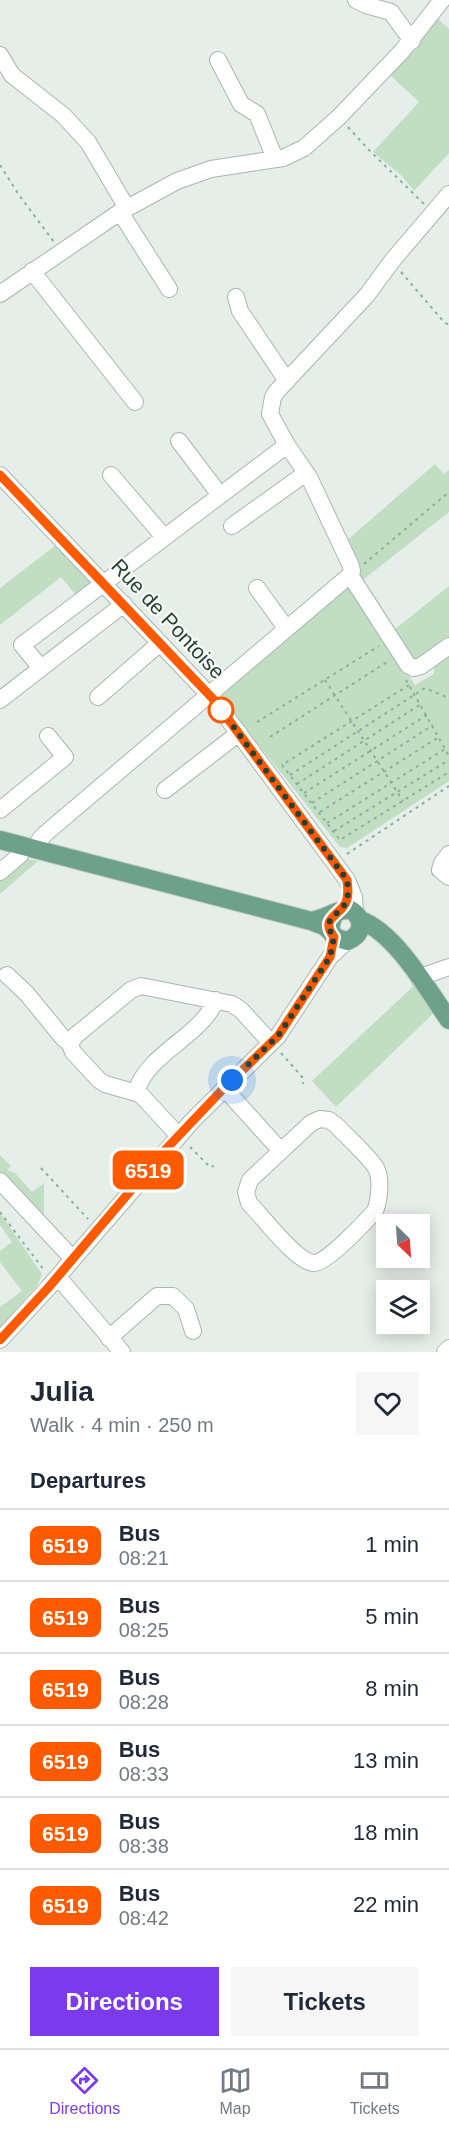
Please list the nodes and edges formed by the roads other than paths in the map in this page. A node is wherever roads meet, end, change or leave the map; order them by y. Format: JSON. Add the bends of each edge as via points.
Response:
{"nodes":[{"id":1,"x":356,"y":0,"type":"edge"},
{"id":2,"x":442,"y":0,"type":"edge"},
{"id":3,"x":412,"y":40,"type":"junction"},
{"id":4,"x":0,"y":55,"type":"edge"},
{"id":5,"x":218,"y":60,"type":"dead end"},
{"id":6,"x":275,"y":159,"type":"junction"},
{"id":7,"x":449,"y":194,"type":"edge"},
{"id":8,"x":124,"y":210,"type":"junction"},
{"id":9,"x":32,"y":271,"type":"junction"},
{"id":10,"x":169,"y":289,"type":"dead end"},
{"id":11,"x":0,"y":294,"type":"edge"},
{"id":12,"x":236,"y":297,"type":"dead end"},
{"id":13,"x":287,"y":381,"type":"junction"},
{"id":14,"x":135,"y":402,"type":"dead end"},
{"id":15,"x":179,"y":441,"type":"dead end"},
{"id":16,"x":287,"y":445,"type":"junction"},
{"id":17,"x":306,"y":473,"type":"junction"},
{"id":18,"x":0,"y":475,"type":"edge"},
{"id":19,"x":111,"y":475,"type":"dead end"},
{"id":20,"x":220,"y":495,"type":"junction"},
{"id":21,"x":232,"y":526,"type":"dead end"},
{"id":22,"x":164,"y":537,"type":"junction"},
{"id":23,"x":350,"y":575,"type":"junction"},
{"id":24,"x":104,"y":583,"type":"junction"},
{"id":25,"x":257,"y":588,"type":"dead end"},
{"id":26,"x":124,"y":604,"type":"junction"},
{"id":27,"x":286,"y":628,"type":"junction"},
{"id":28,"x":160,"y":643,"type":"junction"},
{"id":29,"x":449,"y":646,"type":"edge"},
{"id":30,"x":41,"y":668,"type":"junction"},
{"id":31,"x":209,"y":695,"type":"junction"},
{"id":32,"x":98,"y":697,"type":"dead end"},
{"id":33,"x":0,"y":700,"type":"edge"},
{"id":34,"x":239,"y":733,"type":"junction"},
{"id":35,"x":48,"y":735,"type":"dead end"},
{"id":36,"x":165,"y":790,"type":"dead end"},
{"id":37,"x":0,"y":810,"type":"edge"},
{"id":38,"x":0,"y":840,"type":"edge"},
{"id":39,"x":33,"y":845,"type":"junction"},
{"id":40,"x":449,"y":854,"type":"edge"},
{"id":41,"x":0,"y":872,"type":"edge"},
{"id":42,"x":449,"y":877,"type":"edge"},
{"id":43,"x":345,"y":925,"type":"junction"},
{"id":44,"x":449,"y":967,"type":"edge"},
{"id":45,"x":7,"y":975,"type":"dead end"},
{"id":46,"x":420,"y":980,"type":"junction"},
{"id":47,"x":216,"y":1000,"type":"junction"},
{"id":48,"x":449,"y":1020,"type":"edge"},
{"id":49,"x":271,"y":1043,"type":"junction"},
{"id":50,"x":70,"y":1044,"type":"junction"},
{"id":51,"x":224,"y":1088,"type":"junction"},
{"id":52,"x":136,"y":1092,"type":"junction"},
{"id":53,"x":178,"y":1136,"type":"junction"},
{"id":54,"x":281,"y":1151,"type":"junction"},
{"id":55,"x":0,"y":1181,"type":"edge"},
{"id":56,"x":73,"y":1259,"type":"junction"},
{"id":57,"x":58,"y":1277,"type":"junction"},
{"id":58,"x":193,"y":1331,"type":"dead end"},
{"id":59,"x":109,"y":1338,"type":"junction"},
{"id":60,"x":0,"y":1340,"type":"edge"},
{"id":61,"x":449,"y":1348,"type":"edge"},
{"id":62,"x":122,"y":1352,"type":"edge"},
{"id":63,"x":445,"y":1352,"type":"edge"}],
"edges":[{"from":1,"to":3,"type":"street","via":[[391,12]]},
{"from":2,"to":3,"type":"street"},
{"from":3,"to":6,"type":"street","via":[[304,148]]},
{"from":4,"to":8,"type":"street","via":[[12,75],[63,115],[88,142]]},
{"from":5,"to":6,"type":"street","via":[[241,104],[257,114]]},
{"from":6,"to":8,"type":"street","via":[[203,171]]},
{"from":7,"to":13,"type":"street","via":[[367,295]]},
{"from":8,"to":9,"type":"street"},
{"from":8,"to":10,"type":"street"},
{"from":9,"to":11,"type":"street"},
{"from":9,"to":14,"type":"street"},
{"from":12,"to":13,"type":"street","via":[[240,312]]},
{"from":13,"to":16,"type":"street","via":[[273,397],[270,414]]},
{"from":15,"to":20,"type":"street"},
{"from":16,"to":17,"type":"street"},
{"from":16,"to":20,"type":"street"},
{"from":17,"to":21,"type":"street"},
{"from":17,"to":23,"type":"street","via":[[351,566]]},
{"from":18,"to":24,"type":"street","name":"Rue de Pontoise"},
{"from":19,"to":22,"type":"street"},
{"from":20,"to":22,"type":"street"},
{"from":22,"to":24,"type":"street"},
{"from":23,"to":27,"type":"street"},
{"from":23,"to":29,"type":"street","via":[[408,665],[421,666]]},
{"from":24,"to":26,"type":"street","name":"Rue de Pontoise"},
{"from":24,"to":30,"type":"street","via":[[22,645]]},
{"from":25,"to":27,"type":"street"},
{"from":26,"to":28,"type":"street","name":"Rue de Pontoise"},
{"from":26,"to":30,"type":"street"},
{"from":27,"to":31,"type":"street"},
{"from":28,"to":31,"type":"street","name":"Rue de Pontoise"},
{"from":28,"to":32,"type":"street"},
{"from":30,"to":33,"type":"street"},
{"from":31,"to":34,"type":"street","name":"Rue de Pontoise"},
{"from":31,"to":39,"type":"street"},
{"from":34,"to":36,"type":"street"},
{"from":34,"to":43,"type":"street","name":"Rue de Pontoise","via":[[347,880],[354,897]]},
{"from":35,"to":37,"type":"street","via":[[64,757]]},
{"from":38,"to":39,"type":"main road"},
{"from":39,"to":41,"type":"street"},
{"from":39,"to":43,"type":"main road","via":[[324,926]]},
{"from":40,"to":42,"type":"street","via":[[440,870]]},
{"from":43,"to":46,"type":"main road","via":[[393,944]]},
{"from":43,"to":49,"type":"street","via":[[330,957]]},
{"from":44,"to":46,"type":"street"},
{"from":45,"to":50,"type":"street"},
{"from":46,"to":48,"type":"main road"},
{"from":47,"to":49,"type":"street","via":[[237,1007]]},
{"from":47,"to":50,"type":"street","via":[[136,987]]},
{"from":47,"to":52,"type":"street","via":[[210,1015],[144,1073]]},
{"from":49,"to":51,"type":"street"},
{"from":50,"to":52,"type":"street","via":[[99,1080]]},
{"from":51,"to":53,"type":"street"},
{"from":51,"to":54,"type":"street"},
{"from":52,"to":53,"type":"street"},
{"from":53,"to":56,"type":"street"},
{"from":54,"to":54,"type":"street","via":[[250,1180],[246,1196],[299,1257],[319,1262],[375,1211],[377,1171],[336,1125],[325,1119],[311,1123]]},
{"from":55,"to":56,"type":"street"},
{"from":56,"to":57,"type":"street"},
{"from":57,"to":59,"type":"street"},
{"from":57,"to":60,"type":"street"},
{"from":58,"to":59,"type":"street","via":[[186,1309],[173,1296],[157,1296]]},
{"from":59,"to":62,"type":"street"},
{"from":61,"to":63,"type":"street"}]}
